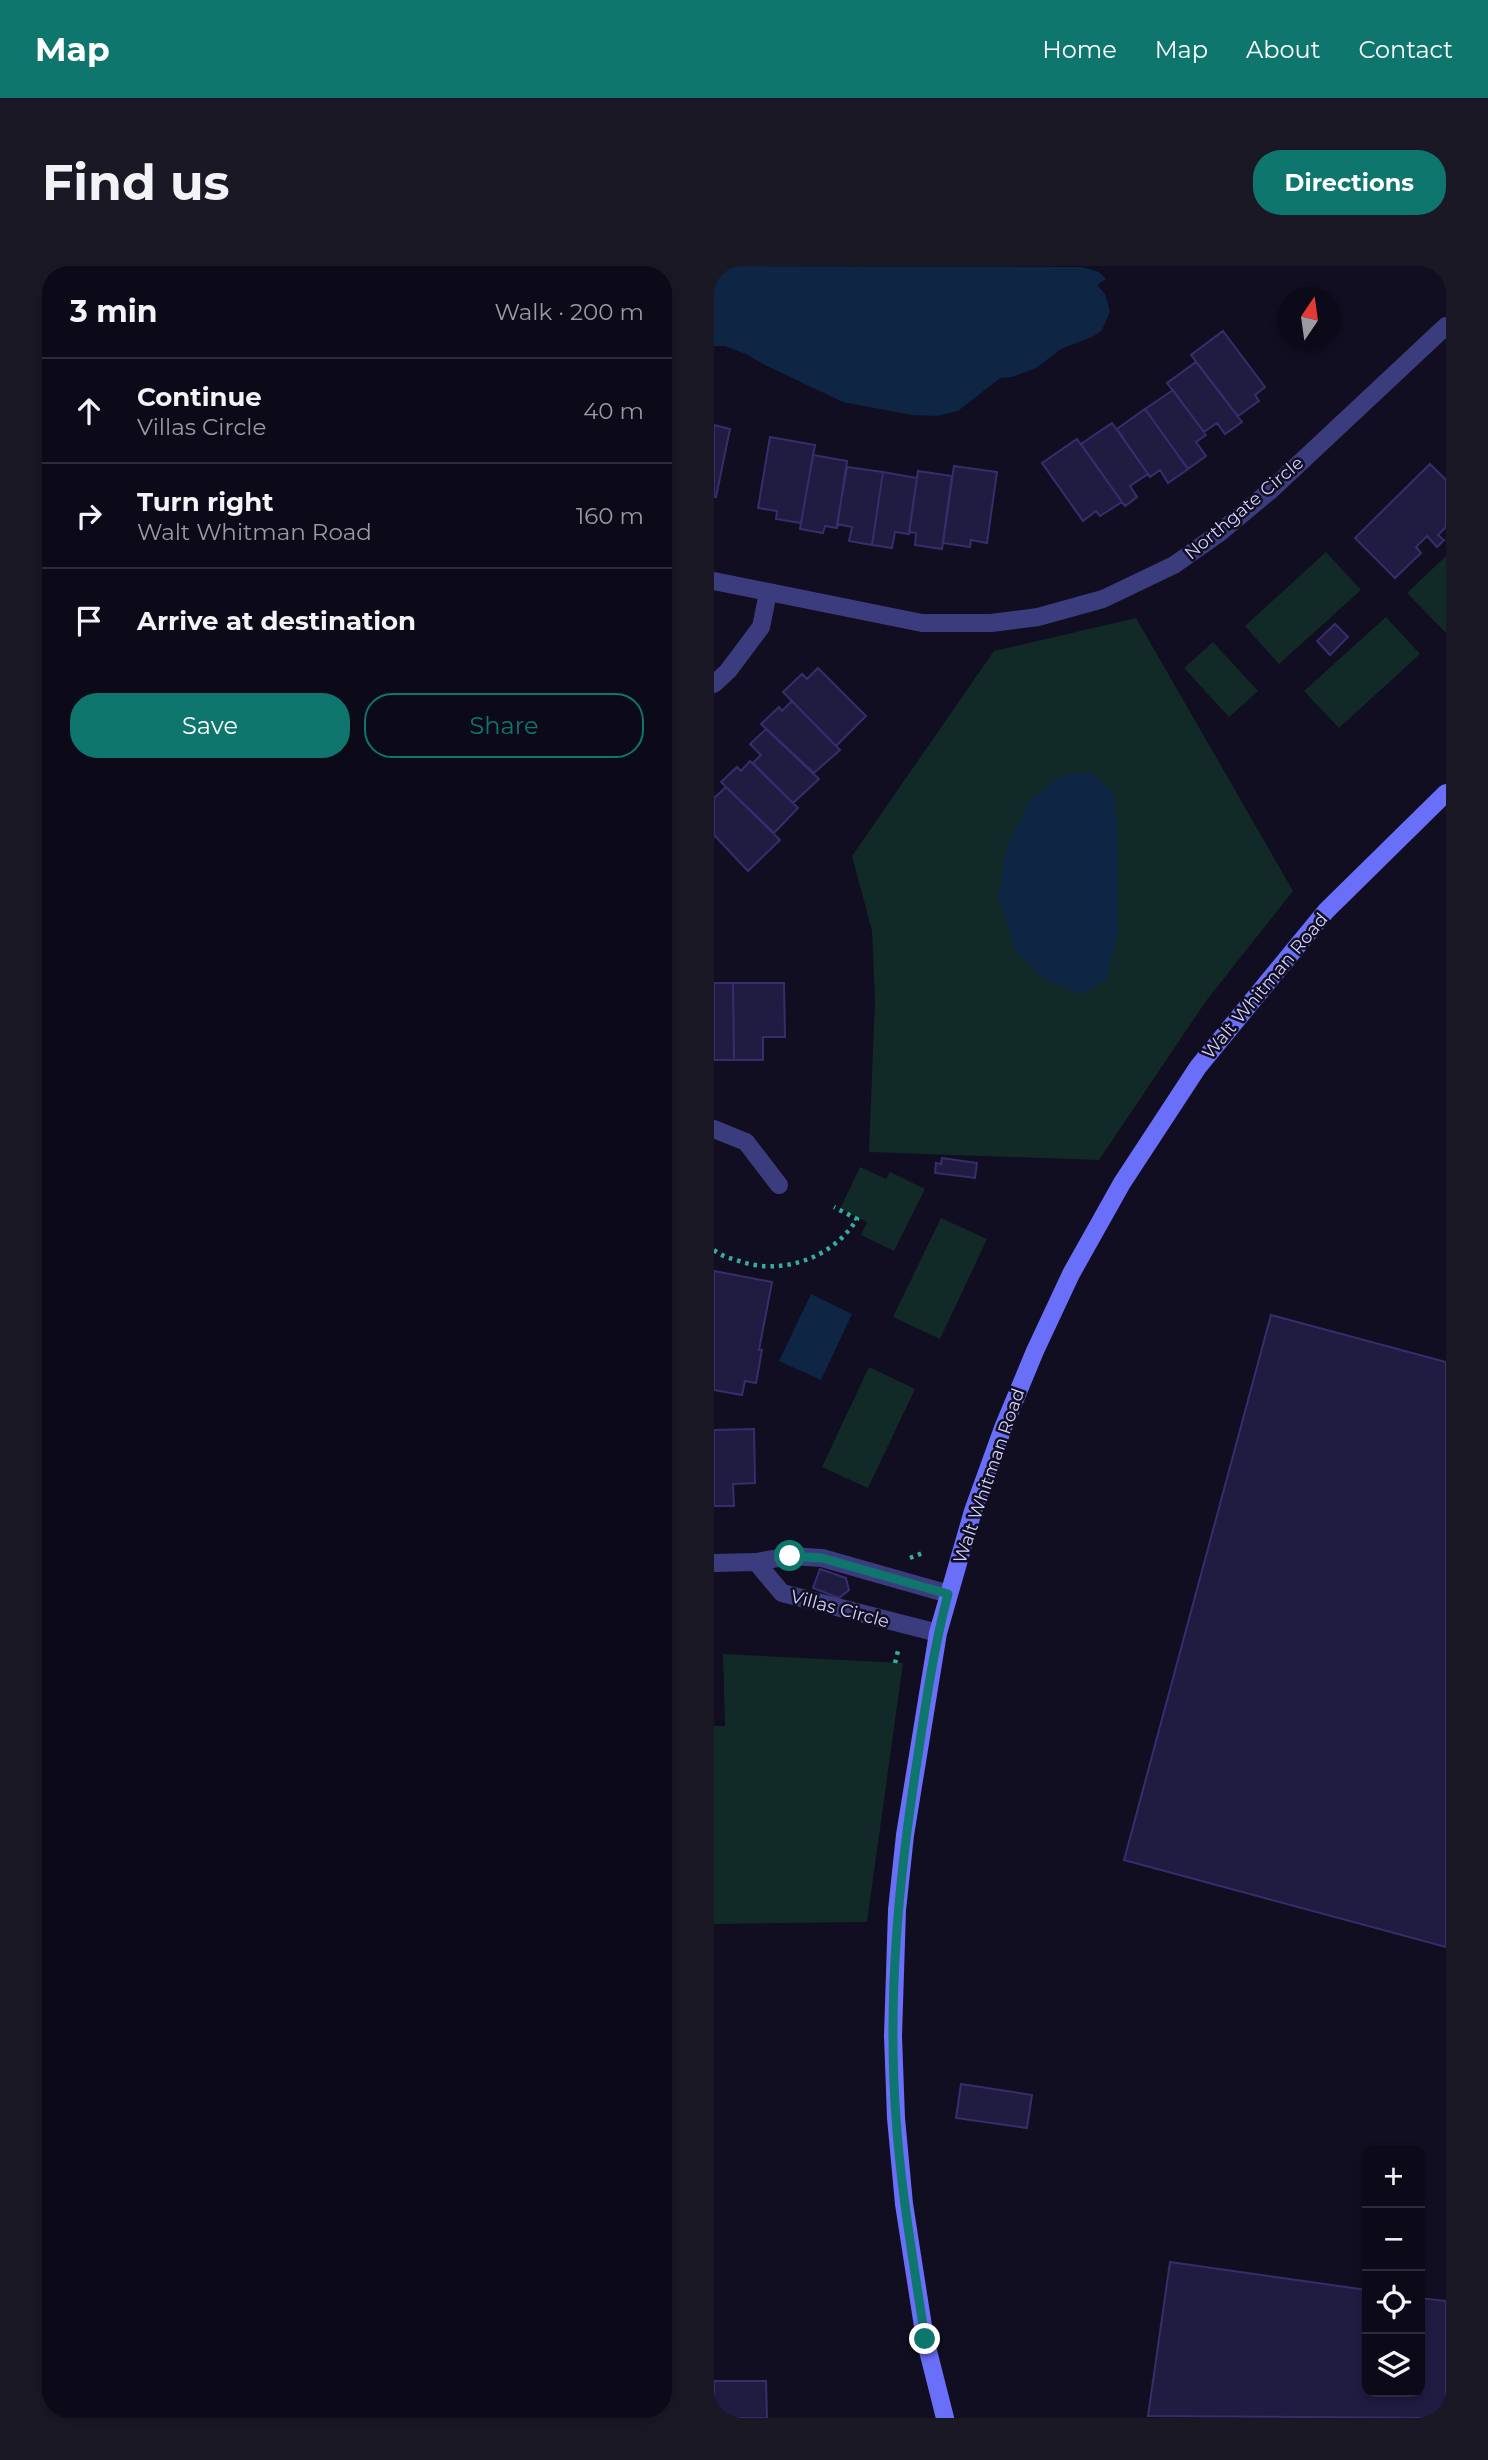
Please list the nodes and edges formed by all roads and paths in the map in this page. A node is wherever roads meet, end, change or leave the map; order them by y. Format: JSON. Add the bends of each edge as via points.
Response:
{"nodes":[{"id":1,"x":1446,"y":327,"type":"edge"},
{"id":2,"x":714,"y":581,"type":"edge"},
{"id":3,"x":768,"y":593,"type":"junction"},
{"id":4,"x":714,"y":684,"type":"edge"},
{"id":5,"x":1446,"y":793,"type":"edge"},
{"id":6,"x":714,"y":1129,"type":"edge"},
{"id":7,"x":779,"y":1185,"type":"dead end"},
{"id":8,"x":834,"y":1207,"type":"dead end"},
{"id":9,"x":714,"y":1250,"type":"edge"},
{"id":10,"x":756,"y":1562,"type":"junction"},
{"id":11,"x":714,"y":1563,"type":"edge"},
{"id":12,"x":948,"y":1594,"type":"junction"},
{"id":13,"x":938,"y":1633,"type":"junction"},
{"id":14,"x":946,"y":2418,"type":"edge"}],
"edges":[{"from":1,"to":3,"type":"street","name":"Northgate Circle","via":[[1218,534],[1174,565],[1103,599],[1038,617],[991,623],[922,623]]},
{"from":2,"to":3,"type":"street","name":"Northgate Circle"},
{"from":3,"to":4,"type":"street","via":[[761,627]]},
{"from":5,"to":12,"type":"main road","name":"Walt Whitman Road","via":[[1326,911],[1198,1067],[1122,1183],[1035,1351],[973,1510]]},
{"from":6,"to":7,"type":"street","via":[[746,1142]]},
{"from":8,"to":9,"type":"path","via":[[857,1219],[850,1231],[824,1253],[790,1266],[754,1266]]},
{"from":10,"to":11,"type":"street"},
{"from":10,"to":12,"type":"street","via":[[790,1556],[822,1558]]},
{"from":10,"to":13,"type":"street","name":"Villas Circle","via":[[782,1593]]},
{"from":12,"to":13,"type":"main road","name":"Walt Whitman Road"},
{"from":13,"to":14,"type":"main road","name":"Walt Whitman Road","via":[[905,1835],[897,1910],[893,2036],[904,2204],[925,2339]]}]}
